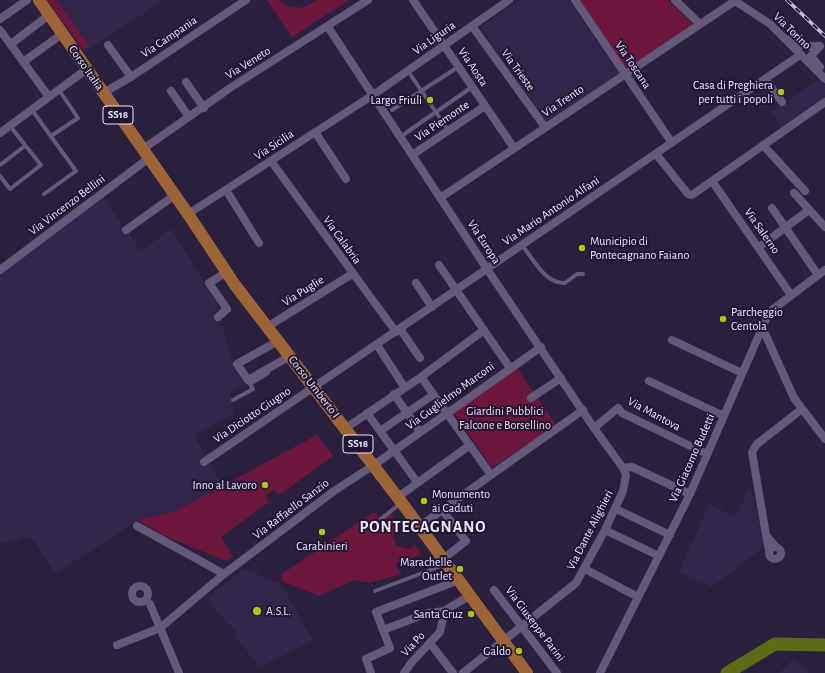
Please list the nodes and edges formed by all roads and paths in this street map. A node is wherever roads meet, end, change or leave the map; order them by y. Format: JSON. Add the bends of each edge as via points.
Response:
{"nodes":[{"id":1,"x":27,"y":0,"type":"edge"},
{"id":2,"x":39,"y":0,"type":"edge"},
{"id":3,"x":246,"y":0,"type":"edge"},
{"id":4,"x":368,"y":0,"type":"edge"},
{"id":5,"x":413,"y":0,"type":"edge"},
{"id":6,"x":509,"y":0,"type":"edge"},
{"id":7,"x":575,"y":0,"type":"edge"},
{"id":8,"x":675,"y":0,"type":"edge"},
{"id":9,"x":49,"y":15,"type":"junction"},
{"id":10,"x":0,"y":19,"type":"edge"},
{"id":11,"x":700,"y":24,"type":"junction"},
{"id":12,"x":770,"y":24,"type":"junction"},
{"id":13,"x":472,"y":26,"type":"junction"},
{"id":14,"x":328,"y":27,"type":"junction"},
{"id":15,"x":0,"y":30,"type":"edge"},
{"id":16,"x":62,"y":34,"type":"junction"},
{"id":17,"x":11,"y":44,"type":"junction"},
{"id":18,"x":108,"y":45,"type":"dead end"},
{"id":19,"x":444,"y":46,"type":"junction"},
{"id":20,"x":800,"y":55,"type":"junction"},
{"id":21,"x":23,"y":62,"type":"junction"},
{"id":22,"x":458,"y":66,"type":"junction"},
{"id":23,"x":87,"y":69,"type":"junction"},
{"id":24,"x":408,"y":70,"type":"junction"},
{"id":25,"x":825,"y":72,"type":"edge"},
{"id":26,"x":625,"y":74,"type":"junction"},
{"id":27,"x":130,"y":77,"type":"junction"},
{"id":28,"x":825,"y":79,"type":"edge"},
{"id":29,"x":766,"y":80,"type":"junction"},
{"id":30,"x":186,"y":82,"type":"dead end"},
{"id":31,"x":472,"y":87,"type":"junction"},
{"id":32,"x":59,"y":90,"type":"junction"},
{"id":33,"x":422,"y":90,"type":"junction"},
{"id":34,"x":171,"y":91,"type":"dead end"},
{"id":35,"x":103,"y":93,"type":"junction"},
{"id":36,"x":373,"y":95,"type":"junction"},
{"id":37,"x":49,"y":97,"type":"junction"},
{"id":38,"x":782,"y":102,"type":"dead end"},
{"id":39,"x":825,"y":102,"type":"edge"},
{"id":40,"x":485,"y":106,"type":"junction"},
{"id":41,"x":204,"y":108,"type":"junction"},
{"id":42,"x":32,"y":110,"type":"junction"},
{"id":43,"x":392,"y":110,"type":"dead end"},
{"id":44,"x":436,"y":114,"type":"junction"},
{"id":45,"x":189,"y":117,"type":"junction"},
{"id":46,"x":10,"y":126,"type":"junction"},
{"id":47,"x":545,"y":127,"type":"junction"},
{"id":48,"x":448,"y":130,"type":"junction"},
{"id":49,"x":315,"y":132,"type":"junction"},
{"id":50,"x":0,"y":133,"type":"edge"},
{"id":51,"x":51,"y":136,"type":"junction"},
{"id":52,"x":400,"y":137,"type":"junction"},
{"id":53,"x":672,"y":143,"type":"junction"},
{"id":54,"x":763,"y":145,"type":"junction"},
{"id":55,"x":25,"y":146,"type":"junction"},
{"id":56,"x":514,"y":148,"type":"junction"},
{"id":57,"x":146,"y":154,"type":"junction"},
{"id":58,"x":656,"y":154,"type":"junction"},
{"id":59,"x":412,"y":155,"type":"junction"},
{"id":60,"x":271,"y":161,"type":"junction"},
{"id":61,"x":0,"y":165,"type":"edge"},
{"id":62,"x":1,"y":179,"type":"edge"},
{"id":63,"x":346,"y":179,"type":"dead end"},
{"id":64,"x":712,"y":181,"type":"junction"},
{"id":65,"x":226,"y":190,"type":"junction"},
{"id":66,"x":805,"y":190,"type":"dead end"},
{"id":67,"x":794,"y":193,"type":"dead end"},
{"id":68,"x":44,"y":194,"type":"dead end"},
{"id":69,"x":175,"y":195,"type":"junction"},
{"id":70,"x":440,"y":198,"type":"junction"},
{"id":71,"x":772,"y":208,"type":"dead end"},
{"id":72,"x":809,"y":210,"type":"junction"},
{"id":73,"x":188,"y":214,"type":"junction"},
{"id":74,"x":785,"y":228,"type":"junction"},
{"id":75,"x":825,"y":228,"type":"edge"},
{"id":76,"x":126,"y":230,"type":"dead end"},
{"id":77,"x":259,"y":243,"type":"dead end"},
{"id":78,"x":522,"y":245,"type":"junction"},
{"id":79,"x":759,"y":247,"type":"junction"},
{"id":80,"x":439,"y":265,"type":"dead end"},
{"id":81,"x":487,"y":269,"type":"junction"},
{"id":82,"x":0,"y":270,"type":"edge"},
{"id":83,"x":825,"y":270,"type":"edge"},
{"id":84,"x":227,"y":272,"type":"junction"},
{"id":85,"x":352,"y":274,"type":"junction"},
{"id":86,"x":583,"y":274,"type":"dead end"},
{"id":87,"x":818,"y":275,"type":"junction"},
{"id":88,"x":416,"y":283,"type":"dead end"},
{"id":89,"x":456,"y":290,"type":"junction"},
{"id":90,"x":791,"y":295,"type":"junction"},
{"id":91,"x":432,"y":307,"type":"junction"},
{"id":92,"x":218,"y":316,"type":"dead end"},
{"id":93,"x":267,"y":327,"type":"junction"},
{"id":94,"x":762,"y":327,"type":"junction"},
{"id":95,"x":398,"y":330,"type":"junction"},
{"id":96,"x":484,"y":330,"type":"junction"},
{"id":97,"x":672,"y":340,"type":"dead end"},
{"id":98,"x":278,"y":341,"type":"junction"},
{"id":99,"x":377,"y":345,"type":"junction"},
{"id":100,"x":541,"y":347,"type":"junction"},
{"id":101,"x":290,"y":356,"type":"junction"},
{"id":102,"x":420,"y":358,"type":"dead end"},
{"id":103,"x":510,"y":368,"type":"junction"},
{"id":104,"x":268,"y":369,"type":"junction"},
{"id":105,"x":742,"y":373,"type":"junction"},
{"id":106,"x":421,"y":377,"type":"junction"},
{"id":107,"x":561,"y":378,"type":"junction"},
{"id":108,"x":649,"y":381,"type":"dead end"},
{"id":109,"x":314,"y":387,"type":"junction"},
{"id":110,"x":405,"y":388,"type":"junction"},
{"id":111,"x":394,"y":394,"type":"junction"},
{"id":112,"x":433,"y":395,"type":"junction"},
{"id":113,"x":531,"y":398,"type":"dead end"},
{"id":114,"x":233,"y":400,"type":"dead end"},
{"id":115,"x":802,"y":409,"type":"junction"},
{"id":116,"x":583,"y":410,"type":"junction"},
{"id":117,"x":367,"y":413,"type":"junction"},
{"id":118,"x":407,"y":413,"type":"junction"},
{"id":119,"x":447,"y":414,"type":"junction"},
{"id":120,"x":724,"y":416,"type":"junction"},
{"id":121,"x":346,"y":428,"type":"junction"},
{"id":122,"x":594,"y":428,"type":"junction"},
{"id":123,"x":380,"y":431,"type":"junction"},
{"id":124,"x":420,"y":432,"type":"junction"},
{"id":125,"x":825,"y":439,"type":"edge"},
{"id":126,"x":470,"y":445,"type":"junction"},
{"id":127,"x":394,"y":451,"type":"junction"},
{"id":128,"x":707,"y":454,"type":"junction"},
{"id":129,"x":204,"y":462,"type":"dead end"},
{"id":130,"x":374,"y":465,"type":"junction"},
{"id":131,"x":623,"y":468,"type":"junction"},
{"id":132,"x":491,"y":475,"type":"junction"},
{"id":133,"x":417,"y":482,"type":"junction"},
{"id":134,"x":690,"y":494,"type":"junction"},
{"id":135,"x":400,"y":500,"type":"junction"},
{"id":136,"x":616,"y":509,"type":"junction"},
{"id":137,"x":442,"y":510,"type":"junction"},
{"id":138,"x":381,"y":519,"type":"dead end"},
{"id":139,"x":137,"y":526,"type":"dead end"},
{"id":140,"x":420,"y":526,"type":"junction"},
{"id":141,"x":606,"y":530,"type":"junction"},
{"id":142,"x":670,"y":535,"type":"junction"},
{"id":143,"x":773,"y":549,"type":"dead end"},
{"id":144,"x":659,"y":556,"type":"junction"},
{"id":145,"x":445,"y":561,"type":"junction"},
{"id":146,"x":585,"y":569,"type":"junction"},
{"id":147,"x":224,"y":574,"type":"junction"},
{"id":148,"x":458,"y":580,"type":"junction"},
{"id":149,"x":375,"y":590,"type":"dead end"},
{"id":150,"x":494,"y":590,"type":"dead end"},
{"id":151,"x":469,"y":596,"type":"junction"},
{"id":152,"x":638,"y":597,"type":"junction"},
{"id":153,"x":146,"y":603,"type":"junction"},
{"id":154,"x":445,"y":611,"type":"junction"},
{"id":155,"x":160,"y":628,"type":"junction"},
{"id":156,"x":521,"y":628,"type":"junction"},
{"id":157,"x":383,"y":630,"type":"junction"},
{"id":158,"x":504,"y":642,"type":"junction"},
{"id":159,"x":430,"y":643,"type":"junction"},
{"id":160,"x":116,"y":646,"type":"dead end"},
{"id":161,"x":179,"y":673,"type":"edge"},
{"id":162,"x":371,"y":673,"type":"edge"},
{"id":163,"x":404,"y":673,"type":"edge"},
{"id":164,"x":453,"y":673,"type":"edge"},
{"id":165,"x":463,"y":673,"type":"edge"},
{"id":166,"x":527,"y":673,"type":"edge"},
{"id":167,"x":557,"y":673,"type":"edge"},
{"id":168,"x":600,"y":673,"type":"edge"}],
"edges":[{"from":1,"to":10,"type":"street"},
{"from":2,"to":9,"type":"main road","name":"Corso Italia","number":"SS18"},
{"from":3,"to":27,"type":"street","name":"Via Campania"},
{"from":4,"to":14,"type":"street","name":"Via Veneto"},
{"from":5,"to":19,"type":"street","name":"Via Aosta"},
{"from":6,"to":13,"type":"street","name":"Via Liguria"},
{"from":7,"to":26,"type":"street","name":"Via Toscana"},
{"from":8,"to":11,"type":"street"},
{"from":9,"to":16,"type":"main road","name":"Corso Italia","number":"SS18"},
{"from":9,"to":17,"type":"street"},
{"from":11,"to":12,"type":"street","name":"Via Torino","via":[[736,1]]},
{"from":11,"to":26,"type":"street","name":"Via Trento"},
{"from":12,"to":20,"type":"street","name":"Via Torino"},
{"from":12,"to":25,"type":"street","via":[[782,30],[799,45],[806,48],[820,46],[811,56]]},
{"from":13,"to":19,"type":"street","name":"Via Liguria"},
{"from":13,"to":47,"type":"street","name":"Via Trieste"},
{"from":14,"to":36,"type":"street","name":"Via Europa"},
{"from":14,"to":41,"type":"street","name":"Via Veneto","via":[[230,88]]},
{"from":15,"to":17,"type":"street"},
{"from":16,"to":21,"type":"street"},
{"from":16,"to":23,"type":"main road","name":"Corso Italia","number":"SS18"},
{"from":17,"to":21,"type":"street"},
{"from":18,"to":27,"type":"street"},
{"from":19,"to":22,"type":"street","name":"Via Aosta"},
{"from":19,"to":24,"type":"street","name":"Via Liguria"},
{"from":20,"to":28,"type":"street","name":"Via Torino"},
{"from":20,"to":29,"type":"street","name":"Via Mario Antonio Alfani"},
{"from":21,"to":37,"type":"street"},
{"from":22,"to":31,"type":"street","name":"Via Aosta"},
{"from":22,"to":33,"type":"lane"},
{"from":23,"to":32,"type":"street"},
{"from":23,"to":35,"type":"main road","name":"Corso Italia","number":"SS18"},
{"from":24,"to":33,"type":"lane"},
{"from":24,"to":36,"type":"street","name":"Via Liguria"},
{"from":26,"to":47,"type":"street","name":"Via Trento"},
{"from":26,"to":53,"type":"street","name":"Via Toscana"},
{"from":27,"to":35,"type":"street","name":"Via Campania"},
{"from":29,"to":38,"type":"street"},
{"from":29,"to":53,"type":"street","name":"Via Mario Antonio Alfani"},
{"from":30,"to":41,"type":"street"},
{"from":31,"to":40,"type":"street","name":"Via Aosta"},
{"from":31,"to":44,"type":"lane"},
{"from":32,"to":37,"type":"street"},
{"from":32,"to":51,"type":"lane","via":[[78,118]]},
{"from":33,"to":43,"type":"lane"},
{"from":33,"to":44,"type":"lane"},
{"from":34,"to":45,"type":"street"},
{"from":35,"to":57,"type":"main road","name":"Corso Italia","number":"SS18"},
{"from":36,"to":49,"type":"street","name":"Via Sicilia"},
{"from":36,"to":52,"type":"street","name":"Via Europa"},
{"from":37,"to":42,"type":"street"},
{"from":39,"to":54,"type":"street"},
{"from":40,"to":48,"type":"street","name":"Via Piemonte"},
{"from":40,"to":56,"type":"street","name":"Via Aosta"},
{"from":41,"to":45,"type":"street","name":"Via Veneto"},
{"from":42,"to":46,"type":"street"},
{"from":42,"to":51,"type":"lane"},
{"from":44,"to":48,"type":"lane"},
{"from":44,"to":52,"type":"lane"},
{"from":45,"to":57,"type":"street","name":"Via Veneto"},
{"from":46,"to":50,"type":"street"},
{"from":46,"to":55,"type":"lane"},
{"from":47,"to":56,"type":"street","name":"Via Trento"},
{"from":48,"to":59,"type":"street","name":"Via Piemonte"},
{"from":49,"to":60,"type":"street","name":"Via Sicilia"},
{"from":49,"to":63,"type":"street"},
{"from":51,"to":68,"type":"lane","via":[[76,171]]},
{"from":52,"to":59,"type":"street","name":"Via Europa"},
{"from":53,"to":58,"type":"street","name":"Via Mario Antonio Alfani"},
{"from":54,"to":64,"type":"street"},
{"from":54,"to":66,"type":"street"},
{"from":55,"to":61,"type":"lane"},
{"from":55,"to":62,"type":"lane","via":[[41,165],[10,189]]},
{"from":56,"to":70,"type":"street","name":"Via Trento"},
{"from":57,"to":69,"type":"main road","name":"Corso Italia","number":"SS18"},
{"from":57,"to":82,"type":"street","name":"Via Vincenzo Bellini"},
{"from":58,"to":64,"type":"street","via":[[688,194],[692,195]]},
{"from":58,"to":78,"type":"street","name":"Via Mario Antonio Alfani"},
{"from":59,"to":70,"type":"street","name":"Via Europa"},
{"from":60,"to":65,"type":"street","name":"Via Sicilia"},
{"from":60,"to":85,"type":"street","name":"Via Calabria"},
{"from":64,"to":79,"type":"street","name":"Via Salerno"},
{"from":65,"to":73,"type":"street","name":"Via Sicilia"},
{"from":65,"to":77,"type":"street"},
{"from":67,"to":72,"type":"street"},
{"from":69,"to":73,"type":"main road","name":"Corso Italia","number":"SS18"},
{"from":69,"to":76,"type":"street"},
{"from":70,"to":81,"type":"street","name":"Via Europa"},
{"from":71,"to":74,"type":"street"},
{"from":72,"to":74,"type":"street"},
{"from":72,"to":75,"type":"street"},
{"from":73,"to":84,"type":"main road","name":"Corso Umberto I","number":"SS18"},
{"from":74,"to":79,"type":"street"},
{"from":74,"to":87,"type":"street"},
{"from":78,"to":81,"type":"street","name":"Via Mario Antonio Alfani"},
{"from":78,"to":86,"type":"lane","via":[[544,275],[553,281],[565,282],[577,274]]},
{"from":79,"to":90,"type":"street","name":"Via Salerno"},
{"from":80,"to":89,"type":"street"},
{"from":81,"to":89,"type":"street","name":"Via Mario Antonio Alfani"},
{"from":81,"to":100,"type":"street","name":"Via Europa"},
{"from":83,"to":87,"type":"street","name":"Via Giacomo Budetti"},
{"from":84,"to":92,"type":"street","via":[[209,283],[227,309]]},
{"from":84,"to":93,"type":"main road","name":"Corso Umberto I","number":"SS18"},
{"from":85,"to":93,"type":"street","name":"Via Puglie"},
{"from":85,"to":95,"type":"street","name":"Via Calabria"},
{"from":87,"to":90,"type":"street","name":"Via Giacomo Budetti"},
{"from":88,"to":91,"type":"street"},
{"from":89,"to":91,"type":"street","name":"Via Mario Antonio Alfani"},
{"from":89,"to":96,"type":"street"},
{"from":90,"to":94,"type":"street","name":"Via Giacomo Budetti","via":[[772,310]]},
{"from":91,"to":95,"type":"street","name":"Via Mario Antonio Alfani"},
{"from":93,"to":98,"type":"main road","name":"Corso Umberto I","number":"SS18"},
{"from":94,"to":105,"type":"street","name":"Via Giacomo Budetti"},
{"from":94,"to":115,"type":"street","via":[[787,385]]},
{"from":95,"to":99,"type":"street","name":"Via Mario Antonio Alfani"},
{"from":95,"to":102,"type":"street","name":"Via Calabria"},
{"from":96,"to":103,"type":"street"},
{"from":96,"to":106,"type":"street"},
{"from":97,"to":105,"type":"street"},
{"from":98,"to":101,"type":"main road","name":"Corso Umberto I","number":"SS18"},
{"from":98,"to":104,"type":"street","via":[[237,364],[248,380]]},
{"from":99,"to":109,"type":"street","name":"Via Mario Antonio Alfani"},
{"from":99,"to":110,"type":"street"},
{"from":100,"to":103,"type":"street","name":"Via Guglielmo Marconi"},
{"from":100,"to":107,"type":"street","name":"Via Europa"},
{"from":101,"to":104,"type":"street"},
{"from":101,"to":109,"type":"main road","name":"Corso Umberto I","number":"SS18"},
{"from":103,"to":119,"type":"street","name":"Via Guglielmo Marconi"},
{"from":104,"to":114,"type":"lane","via":[[268,373],[250,384],[253,389]]},
{"from":105,"to":120,"type":"street","name":"Via Giacomo Budetti"},
{"from":106,"to":110,"type":"street"},
{"from":106,"to":112,"type":"street"},
{"from":107,"to":113,"type":"street"},
{"from":107,"to":116,"type":"street","name":"Via Europa"},
{"from":108,"to":120,"type":"street"},
{"from":109,"to":121,"type":"main road","name":"Corso Umberto I","number":"SS18"},
{"from":109,"to":129,"type":"street","name":"Via Diciotto Giugno"},
{"from":110,"to":111,"type":"street"},
{"from":111,"to":117,"type":"street"},
{"from":111,"to":118,"type":"street"},
{"from":112,"to":118,"type":"street"},
{"from":112,"to":119,"type":"street"},
{"from":115,"to":125,"type":"street"},
{"from":115,"to":143,"type":"street","via":[[756,444],[752,452],[766,535]]},
{"from":116,"to":122,"type":"street","name":"Via Europa"},
{"from":116,"to":132,"type":"street"},
{"from":117,"to":121,"type":"street"},
{"from":117,"to":123,"type":"street"},
{"from":118,"to":123,"type":"street"},
{"from":118,"to":124,"type":"street"},
{"from":119,"to":124,"type":"street","name":"Via Guglielmo Marconi"},
{"from":119,"to":126,"type":"street"},
{"from":120,"to":128,"type":"street","name":"Via Giacomo Budetti"},
{"from":121,"to":130,"type":"main road","name":"Corso Umberto I","number":"SS18"},
{"from":122,"to":128,"type":"street","name":"Via Mantova","via":[[618,408],[622,413]]},
{"from":122,"to":131,"type":"street","name":"Via Europa"},
{"from":123,"to":127,"type":"street"},
{"from":124,"to":127,"type":"street","name":"Via Guglielmo Marconi"},
{"from":126,"to":132,"type":"street"},
{"from":126,"to":133,"type":"street"},
{"from":127,"to":130,"type":"street","name":"Via Guglielmo Marconi"},
{"from":127,"to":133,"type":"street"},
{"from":128,"to":134,"type":"street","name":"Via Giacomo Budetti"},
{"from":130,"to":135,"type":"main road","name":"Corso Umberto I","number":"SS18"},
{"from":130,"to":147,"type":"street","name":"Via Raffaello Sanzio","via":[[334,491]]},
{"from":131,"to":134,"type":"street","via":[[632,467]]},
{"from":131,"to":136,"type":"street","name":"Via Dante Alighieri","via":[[626,483]]},
{"from":132,"to":137,"type":"street"},
{"from":133,"to":135,"type":"street"},
{"from":134,"to":142,"type":"street","name":"Via Giacomo Budetti"},
{"from":135,"to":138,"type":"lane"},
{"from":135,"to":140,"type":"main road","name":"Corso Umberto I","number":"SS18"},
{"from":136,"to":141,"type":"street","name":"Via Dante Alighieri"},
{"from":136,"to":142,"type":"street"},
{"from":137,"to":140,"type":"street"},
{"from":137,"to":145,"type":"street","via":[[466,541]]},
{"from":139,"to":147,"type":"street"},
{"from":140,"to":145,"type":"main road","name":"Corso Umberto I","number":"SS18"},
{"from":141,"to":144,"type":"street"},
{"from":141,"to":146,"type":"street","name":"Via Dante Alighieri"},
{"from":142,"to":144,"type":"street","name":"Via Giacomo Budetti"},
{"from":144,"to":152,"type":"street","name":"Via Giacomo Budetti"},
{"from":145,"to":148,"type":"main road","name":"Corso Umberto I","number":"SS18"},
{"from":145,"to":149,"type":"lane"},
{"from":146,"to":152,"type":"street"},
{"from":146,"to":156,"type":"street","name":"Via Dante Alighieri","via":[[566,593]]},
{"from":147,"to":155,"type":"street","name":"Via Raffaello Sanzio"},
{"from":148,"to":151,"type":"main road","name":"Corso Umberto I","number":"SS18"},
{"from":148,"to":157,"type":"street","via":[[376,612]]},
{"from":150,"to":156,"type":"street","name":"Via Giuseppe Parini"},
{"from":151,"to":154,"type":"street"},
{"from":151,"to":158,"type":"main road","name":"Corso Umberto I","number":"SS18"},
{"from":152,"to":168,"type":"street","name":"Via Giacomo Budetti"},
{"from":153,"to":153,"type":"street","via":[[146,589],[142,586],[134,588],[133,598],[137,602]]},
{"from":153,"to":155,"type":"street"},
{"from":154,"to":157,"type":"street","via":[[428,613]]},
{"from":154,"to":159,"type":"street","name":"Via Po","via":[[440,632]]},
{"from":155,"to":160,"type":"street","name":"Via Raffaello Sanzio"},
{"from":155,"to":161,"type":"street"},
{"from":156,"to":158,"type":"street","name":"Via Dante Alighieri"},
{"from":156,"to":167,"type":"street","name":"Via Giuseppe Parini"},
{"from":157,"to":162,"type":"street","via":[[390,648],[366,659]]},
{"from":158,"to":165,"type":"street","name":"Via Dante Alighieri"},
{"from":158,"to":166,"type":"main road","name":"Corso Umberto I","number":"SS18"},
{"from":159,"to":163,"type":"street","name":"Via Po","via":[[410,663]]},
{"from":159,"to":164,"type":"street"}]}
